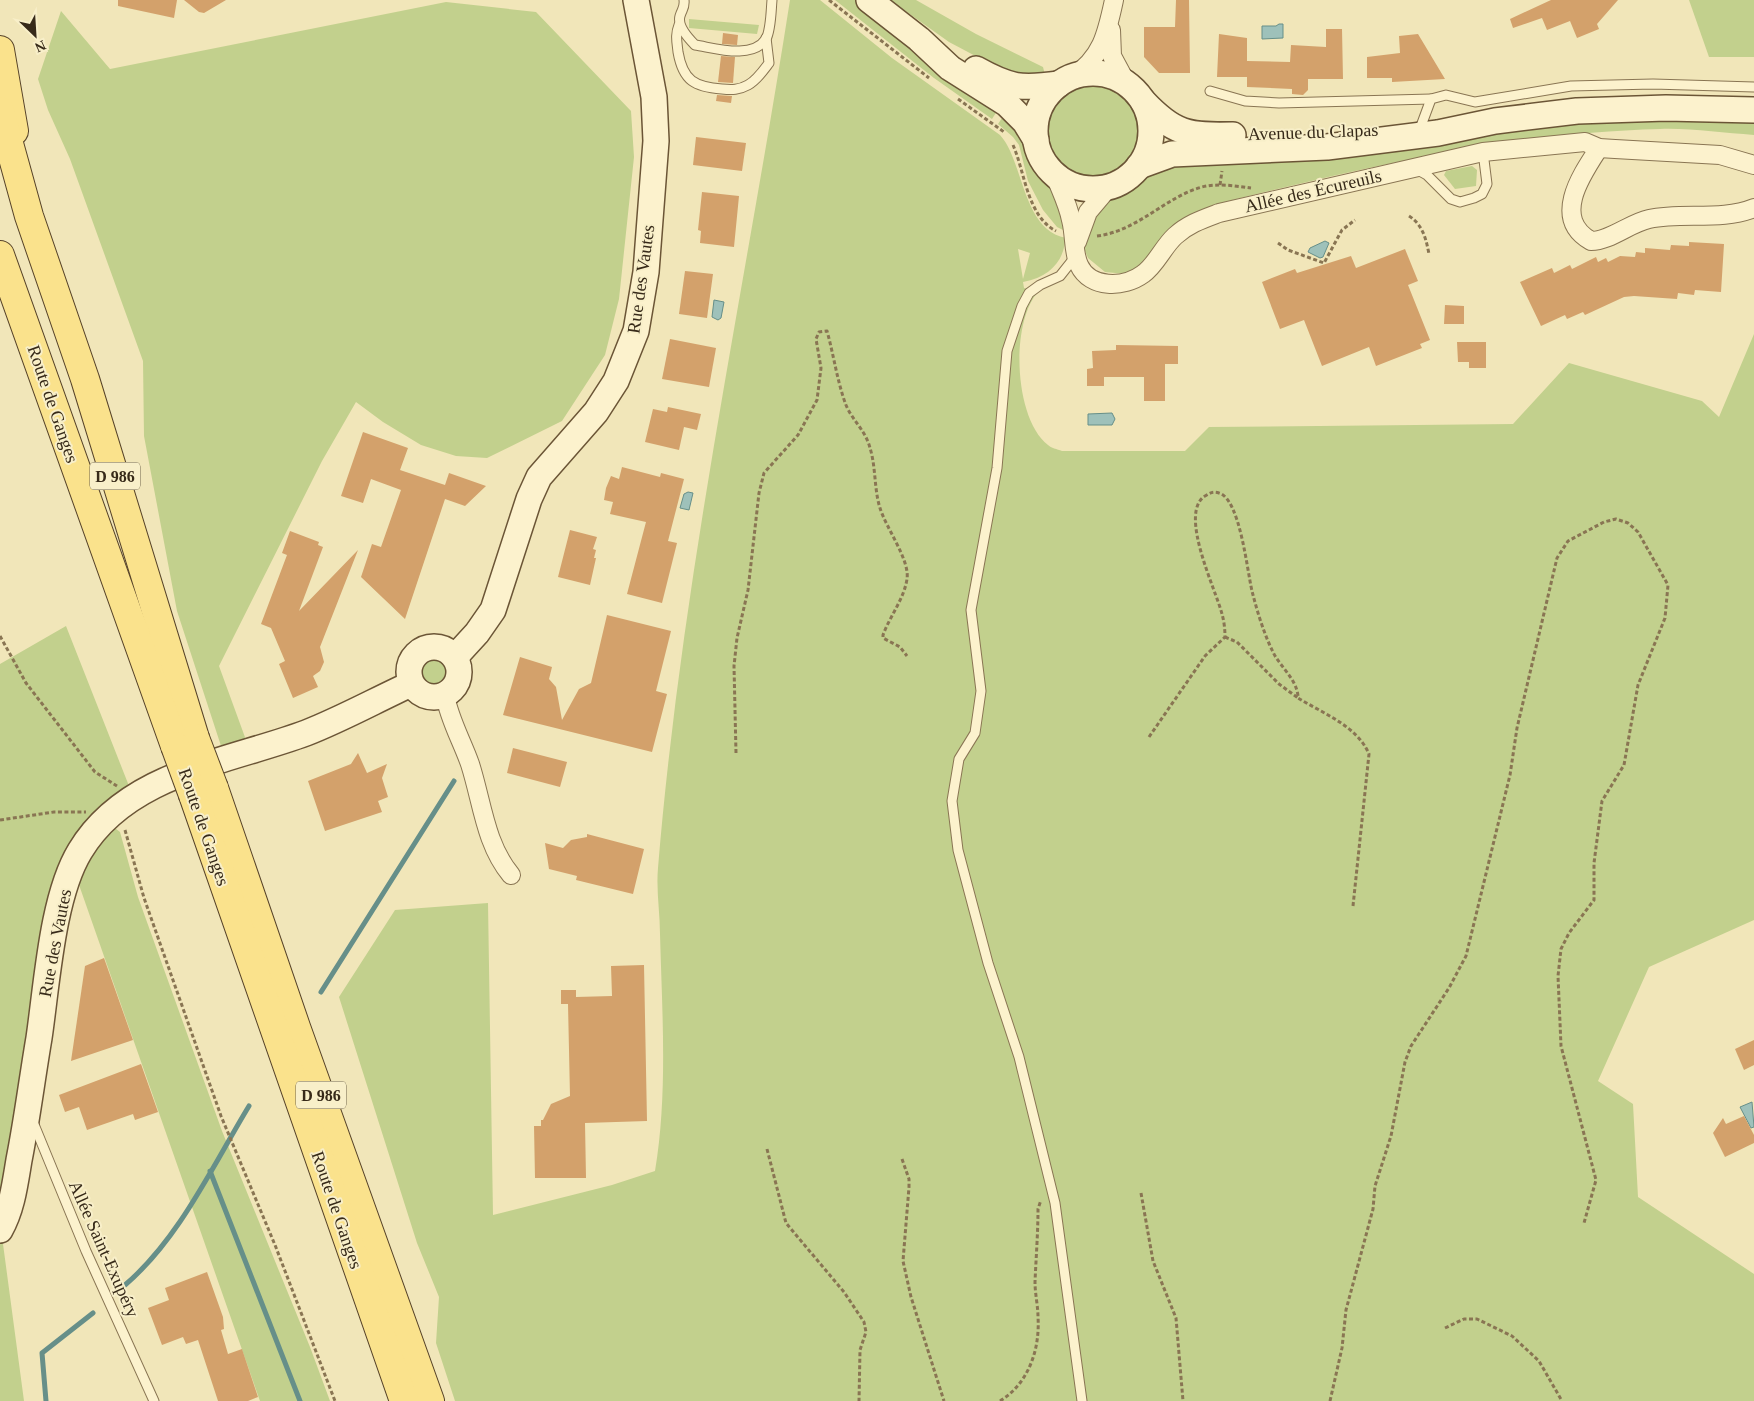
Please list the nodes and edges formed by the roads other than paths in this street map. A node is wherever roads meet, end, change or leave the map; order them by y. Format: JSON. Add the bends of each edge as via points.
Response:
{"nodes":[{"id":1,"x":636,"y":0,"type":"edge"},
{"id":2,"x":684,"y":0,"type":"edge"},
{"id":3,"x":772,"y":0,"type":"edge"},
{"id":4,"x":869,"y":0,"type":"edge"},
{"id":5,"x":1113,"y":8,"type":"edge"},
{"id":6,"x":679,"y":26,"type":"junction"},
{"id":7,"x":766,"y":38,"type":"junction"},
{"id":8,"x":919,"y":39,"type":"junction"},
{"id":9,"x":0,"y":50,"type":"edge"},
{"id":10,"x":1065,"y":80,"type":"junction"},
{"id":11,"x":1754,"y":87,"type":"edge"},
{"id":12,"x":1135,"y":92,"type":"junction"},
{"id":13,"x":1210,"y":92,"type":"dead end"},
{"id":14,"x":1431,"y":99,"type":"junction"},
{"id":15,"x":0,"y":111,"type":"edge"},
{"id":16,"x":1754,"y":112,"type":"edge"},
{"id":17,"x":1495,"y":121,"type":"junction"},
{"id":18,"x":1421,"y":126,"type":"junction"},
{"id":19,"x":1024,"y":141,"type":"junction"},
{"id":20,"x":1599,"y":148,"type":"junction"},
{"id":21,"x":1483,"y":152,"type":"junction"},
{"id":22,"x":1139,"y":166,"type":"junction"},
{"id":23,"x":1754,"y":166,"type":"edge"},
{"id":24,"x":1412,"y":167,"type":"junction"},
{"id":25,"x":1054,"y":173,"type":"junction"},
{"id":26,"x":1110,"y":186,"type":"junction"},
{"id":27,"x":1754,"y":208,"type":"edge"},
{"id":28,"x":29,"y":216,"type":"junction"},
{"id":29,"x":1076,"y":242,"type":"junction"},
{"id":30,"x":0,"y":255,"type":"edge"},
{"id":31,"x":455,"y":657,"type":"junction"},
{"id":32,"x":411,"y":684,"type":"junction"},
{"id":33,"x":445,"y":695,"type":"junction"},
{"id":34,"x":185,"y":742,"type":"junction"},
{"id":35,"x":203,"y":792,"type":"junction"},
{"id":36,"x":511,"y":875,"type":"dead end"},
{"id":37,"x":28,"y":1110,"type":"junction"},
{"id":38,"x":0,"y":1230,"type":"edge"},
{"id":39,"x":154,"y":1401,"type":"edge"},
{"id":40,"x":404,"y":1401,"type":"edge"},
{"id":41,"x":430,"y":1401,"type":"edge"},
{"id":42,"x":1082,"y":1401,"type":"edge"}],
"edges":[{"from":1,"to":31,"type":"main road","name":"Rue des Vautes","via":[[654,97],[656,141],[646,272],[636,332],[616,381],[596,412],[539,477],[493,610]]},
{"from":2,"to":6,"type":"lane"},
{"from":3,"to":7,"type":"lane"},
{"from":4,"to":8,"type":"main road"},
{"from":5,"to":10,"type":"street","via":[[1095,57]]},
{"from":5,"to":12,"type":"street","via":[[1112,56]]},
{"from":6,"to":7,"type":"lane","via":[[695,45],[745,51],[757,47]]},
{"from":6,"to":7,"type":"lane","via":[[676,34],[680,63],[688,78],[702,87],[737,90],[749,85],[769,63]]},
{"from":8,"to":10,"type":"main road","via":[[1013,86],[1027,88]]},
{"from":8,"to":19,"type":"main road","via":[[950,68],[1007,104],[1025,122]]},
{"from":9,"to":28,"type":"main road"},
{"from":10,"to":12,"type":"main road","via":[[1095,73],[1112,76]]},
{"from":10,"to":19,"type":"main road","via":[[1044,99],[1035,126]]},
{"from":11,"to":14,"type":"lane","via":[[1571,86],[1475,102],[1446,95]]},
{"from":12,"to":18,"type":"main road","name":"Avenue du Clapas","via":[[1165,123],[1202,135],[1318,134]]},
{"from":12,"to":22,"type":"main road","via":[[1150,120],[1151,130],[1147,150]]},
{"from":13,"to":14,"type":"lane","via":[[1245,101],[1279,103]]},
{"from":14,"to":18,"type":"lane"},
{"from":15,"to":28,"type":"main road","number":"D 986"},
{"from":16,"to":17,"type":"main road","name":"Avenue du Clapas","via":[[1666,108],[1577,111]]},
{"from":17,"to":18,"type":"main road","name":"Avenue du Clapas"},
{"from":17,"to":22,"type":"main road","name":"Avenue du Clapas","via":[[1438,133],[1327,148],[1172,154]]},
{"from":19,"to":25,"type":"main road"},
{"from":20,"to":21,"type":"street","name":"Allée des Écureuils","via":[[1585,142]]},
{"from":20,"to":23,"type":"street","name":"Allée des Écureuils","via":[[1720,155]]},
{"from":20,"to":27,"type":"street","via":[[1572,197],[1570,207],[1578,227],[1591,241],[1647,220],[1672,215],[1738,213]]},
{"from":21,"to":24,"type":"street","name":"Allée des Écureuils"},
{"from":21,"to":24,"type":"lane","via":[[1486,184],[1482,194],[1460,202],[1451,199],[1427,175]]},
{"from":22,"to":26,"type":"main road"},
{"from":24,"to":29,"type":"street","name":"Allée des Écureuils","via":[[1198,220],[1174,236],[1142,275],[1124,282],[1095,282],[1082,270]]},
{"from":25,"to":26,"type":"main road","via":[[1080,187]]},
{"from":25,"to":29,"type":"street","name":"Allée des Écureuils","via":[[1068,208]]},
{"from":26,"to":29,"type":"street","via":[[1088,212]]},
{"from":28,"to":34,"type":"main road","number":"D 986","via":[[88,389]]},
{"from":29,"to":42,"type":"lane","via":[[1060,276],[1029,293],[1007,351],[997,468],[971,610],[981,691],[975,733],[959,759],[952,801],[958,850],[988,963],[1019,1057],[1050,1184],[1064,1258]]},
{"from":30,"to":34,"type":"main road","name":"Route de Ganges","number":"D 986"},
{"from":31,"to":32,"type":"main road","via":[[439,647],[420,650],[409,665]]},
{"from":31,"to":33,"type":"main road","via":[[458,681]]},
{"from":32,"to":33,"type":"main road","via":[[429,697]]},
{"from":32,"to":37,"type":"main road","name":"Rue des Vautes","via":[[309,732],[162,782],[115,810],[75,860],[58,910]]},
{"from":33,"to":36,"type":"street","via":[[470,763],[489,836]]},
{"from":34,"to":35,"type":"main road","number":"D 986","bridge":true},
{"from":35,"to":40,"type":"main road","name":"Route de Ganges","number":"D 986"},
{"from":35,"to":41,"type":"main road","name":"Route de Ganges","number":"D 986","via":[[296,1027]]},
{"from":37,"to":38,"type":"main road","name":"Rue des Vautes","via":[[10,1209]]},
{"from":37,"to":39,"type":"lane","name":"Allée Saint-Exupéry","via":[[86,1251]]}]}
